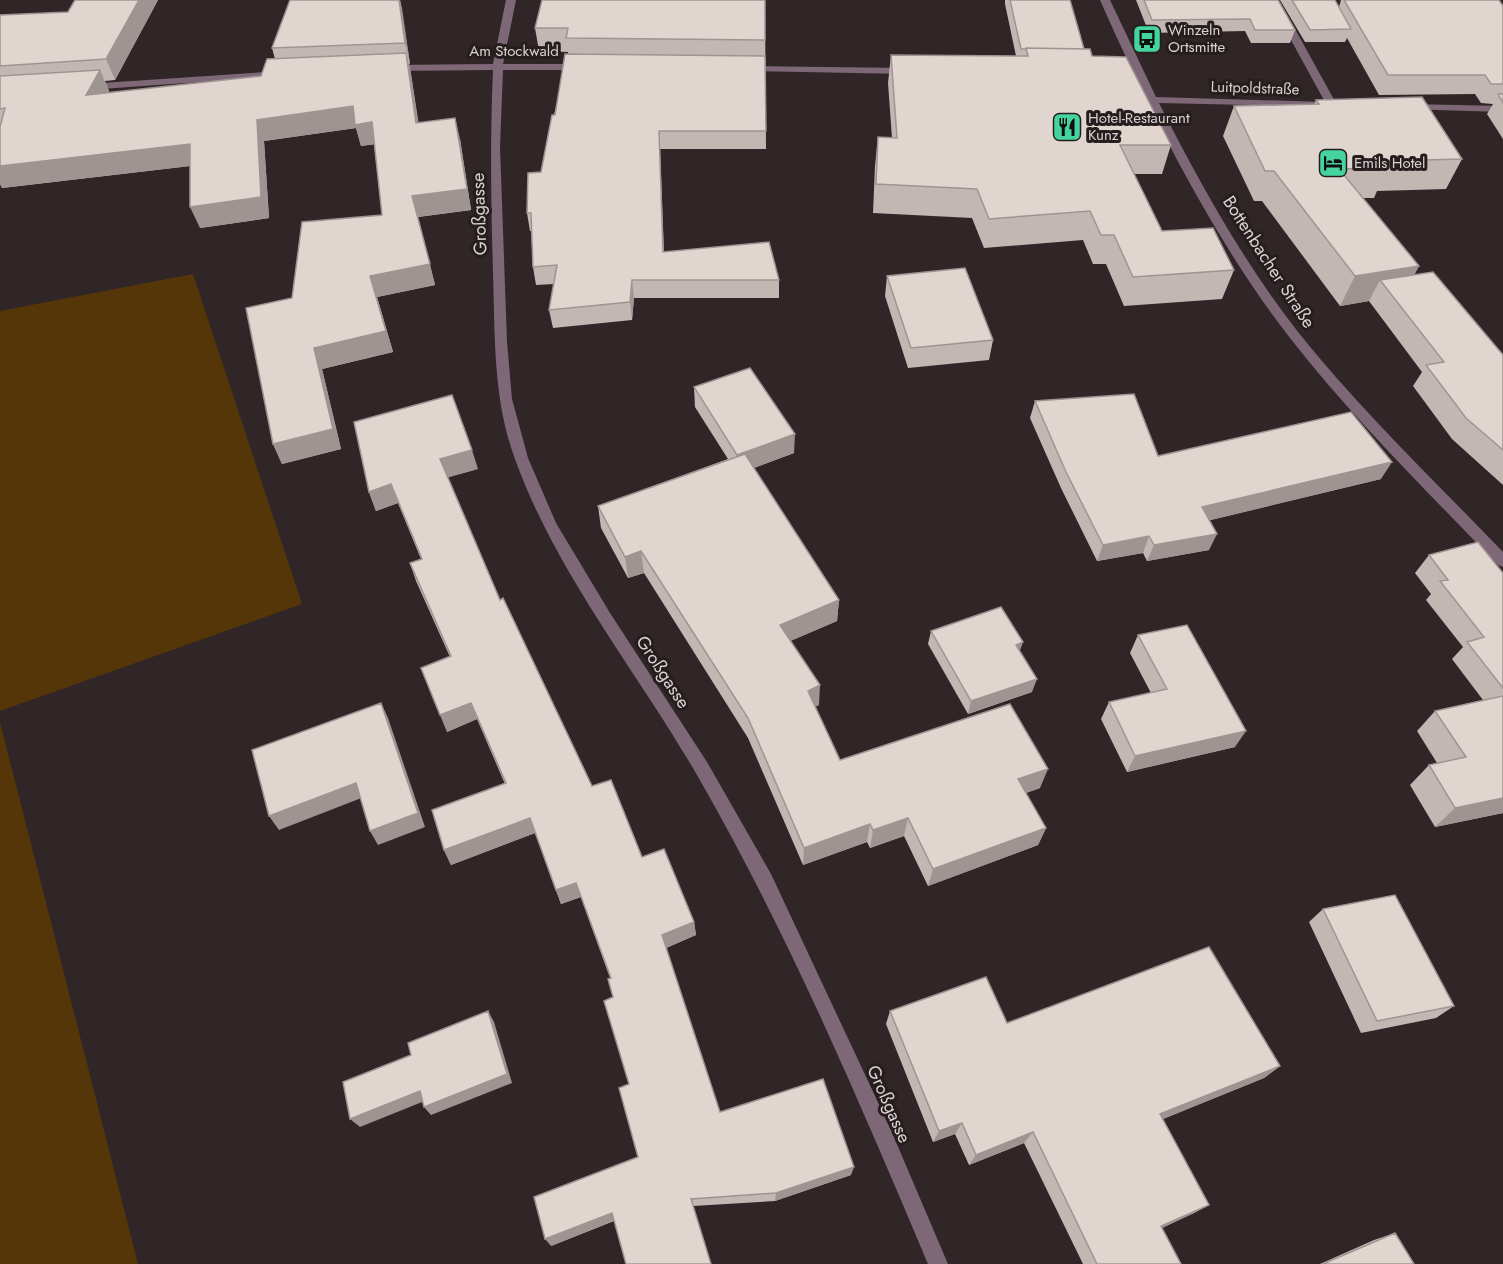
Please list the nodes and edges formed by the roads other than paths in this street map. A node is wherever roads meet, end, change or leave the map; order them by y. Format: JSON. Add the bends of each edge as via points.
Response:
{"nodes":[{"id":1,"x":511,"y":0,"type":"edge"},
{"id":2,"x":1105,"y":0,"type":"edge"},
{"id":3,"x":1274,"y":0,"type":"edge"},
{"id":4,"x":498,"y":66,"type":"junction"},
{"id":5,"x":590,"y":67,"type":"edge"},
{"id":6,"x":374,"y":69,"type":"edge"},
{"id":7,"x":740,"y":69,"type":"edge"},
{"id":8,"x":914,"y":71,"type":"edge"},
{"id":9,"x":298,"y":73,"type":"edge"},
{"id":10,"x":1125,"y":73,"type":"edge"},
{"id":11,"x":1137,"y":74,"type":"junction"},
{"id":12,"x":72,"y":88,"type":"edge"},
{"id":13,"x":1150,"y":100,"type":"junction"},
{"id":14,"x":1400,"y":107,"type":"edge"},
{"id":15,"x":1503,"y":109,"type":"edge"},
{"id":16,"x":1503,"y":561,"type":"edge"},
{"id":17,"x":938,"y":1264,"type":"edge"}],
"edges":[{"from":1,"to":4,"type":"street","name":"Großgasse"},
{"from":2,"to":11,"type":"street","name":"Bottenbacher Straße"},
{"from":3,"to":13,"type":"street","name":"Luitpoldstraße","via":[[1338,106]]},
{"from":4,"to":5,"type":"street","name":"Am Stockwald"},
{"from":4,"to":6,"type":"street","name":"Am Stockwald"},
{"from":4,"to":17,"type":"street","name":"Großgasse","via":[[495,147],[501,342],[506,399],[521,458],[550,524],[765,880]]},
{"from":7,"to":8,"type":"street"},
{"from":9,"to":12,"type":"street"},
{"from":10,"to":11,"type":"street"},
{"from":11,"to":13,"type":"street","name":"Bottenbacher Straße"},
{"from":13,"to":16,"type":"street","name":"Bottenbacher Straße","via":[[1260,288],[1294,335],[1336,385]]},
{"from":14,"to":15,"type":"street"}]}
